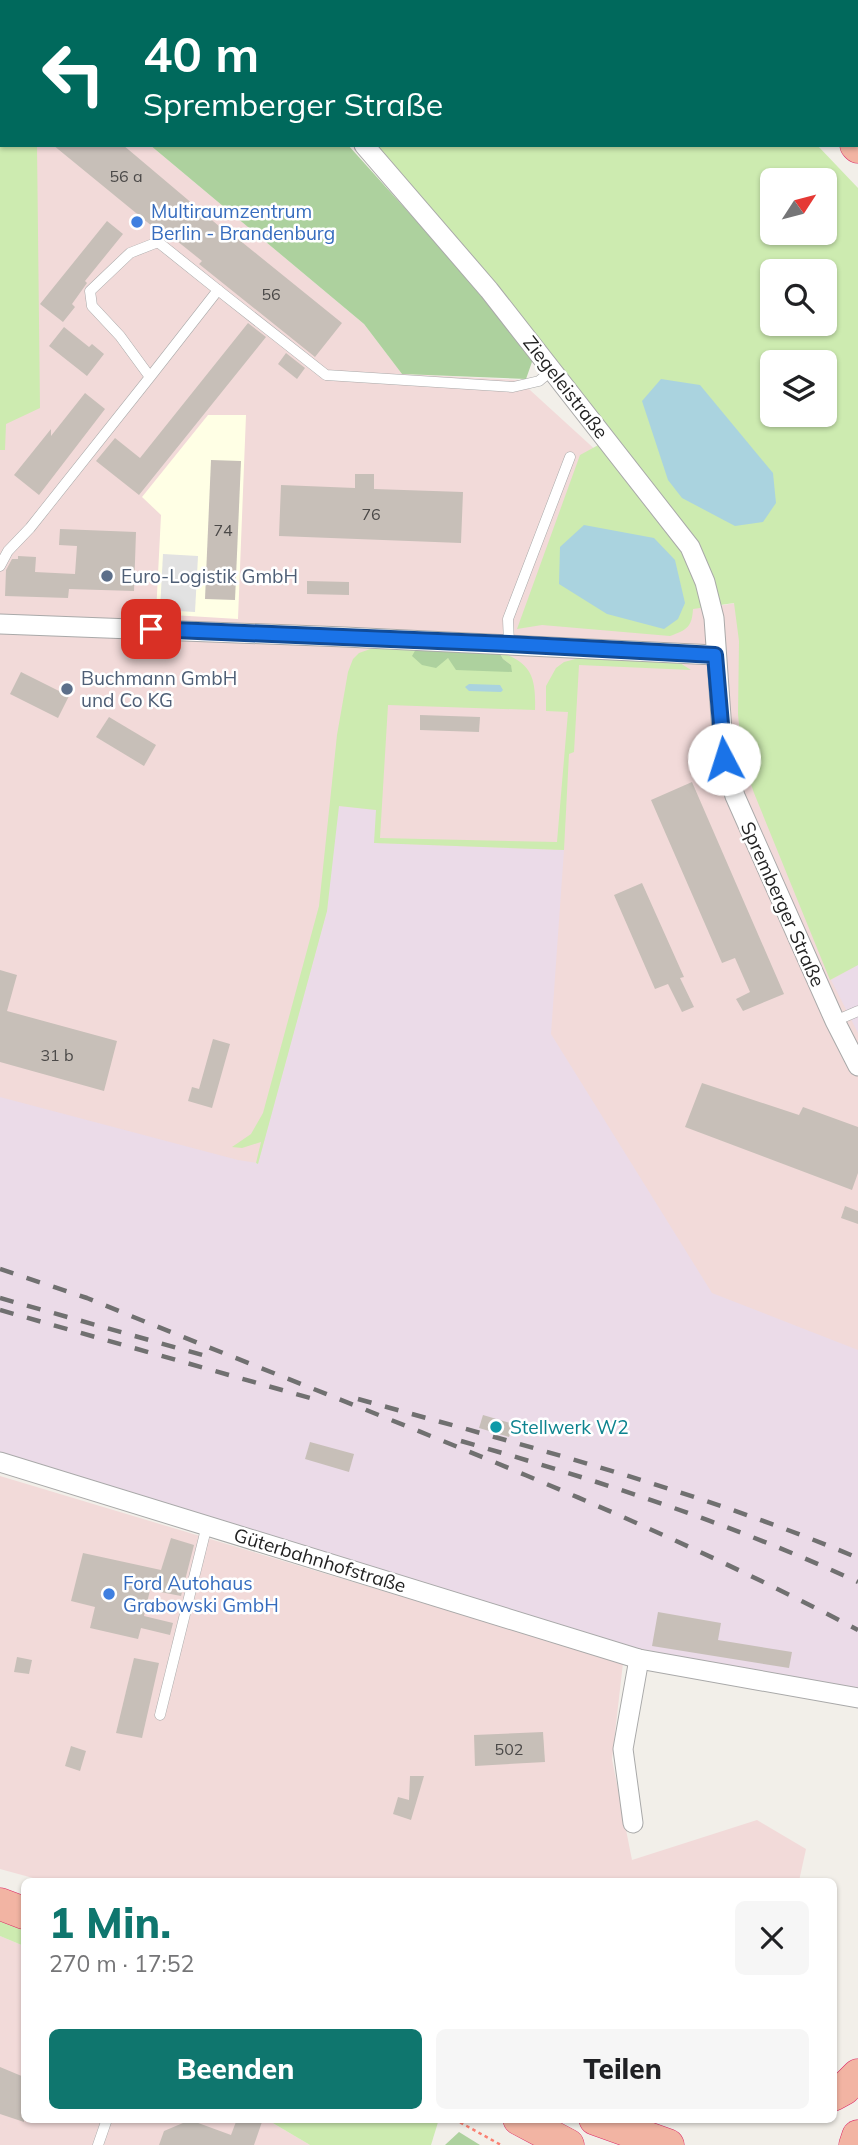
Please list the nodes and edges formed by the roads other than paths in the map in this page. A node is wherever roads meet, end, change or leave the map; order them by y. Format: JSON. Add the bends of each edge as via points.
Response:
{"nodes":[{"id":1,"x":366,"y":147,"type":"edge"},
{"id":2,"x":218,"y":290,"type":"junction"},
{"id":3,"x":552,"y":370,"type":"junction"},
{"id":4,"x":150,"y":377,"type":"junction"},
{"id":5,"x":570,"y":457,"type":"dead end"},
{"id":6,"x":0,"y":566,"type":"edge"},
{"id":7,"x":0,"y":624,"type":"edge"},
{"id":8,"x":509,"y":644,"type":"junction"},
{"id":9,"x":715,"y":655,"type":"junction"},
{"id":10,"x":858,"y":1011,"type":"edge"},
{"id":11,"x":835,"y":1021,"type":"junction"},
{"id":12,"x":858,"y":1066,"type":"edge"},
{"id":13,"x":0,"y":1462,"type":"edge"},
{"id":14,"x":207,"y":1525,"type":"junction"},
{"id":15,"x":639,"y":1659,"type":"junction"},
{"id":16,"x":858,"y":1698,"type":"edge"},
{"id":17,"x":160,"y":1715,"type":"dead end"},
{"id":18,"x":633,"y":1823,"type":"dead end"},
{"id":19,"x":0,"y":1904,"type":"edge"},
{"id":20,"x":21,"y":1912,"type":"edge"},
{"id":21,"x":858,"y":2075,"type":"edge"},
{"id":22,"x":837,"y":2092,"type":"edge"},
{"id":23,"x":106,"y":2123,"type":"edge"},
{"id":24,"x":527,"y":2123,"type":"edge"},
{"id":25,"x":606,"y":2123,"type":"edge"},
{"id":26,"x":858,"y":2136,"type":"edge"},
{"id":27,"x":98,"y":2145,"type":"edge"},
{"id":28,"x":568,"y":2145,"type":"edge"},
{"id":29,"x":668,"y":2145,"type":"edge"},
{"id":30,"x":855,"y":2145,"type":"edge"}],
"edges":[{"from":1,"to":3,"type":"street","name":"Ziegeleistraße"},
{"from":2,"to":3,"type":"lane","via":[[326,375],[513,387],[538,381]]},
{"from":2,"to":4,"type":"lane"},
{"from":2,"to":4,"type":"lane","via":[[158,242],[130,253],[90,291],[92,306]]},
{"from":3,"to":9,"type":"street","name":"Ziegeleistraße","via":[[690,547],[715,618]]},
{"from":4,"to":6,"type":"lane"},
{"from":5,"to":8,"type":"lane","via":[[508,620]]},
{"from":7,"to":8,"type":"street"},
{"from":8,"to":9,"type":"street"},
{"from":9,"to":11,"type":"street","name":"Spremberger Straße","via":[[724,759],[735,796]]},
{"from":10,"to":11,"type":"lane"},
{"from":11,"to":12,"type":"street","name":"Spremberger Straße"},
{"from":13,"to":14,"type":"street","name":"Güterbahnhofstraße"},
{"from":14,"to":15,"type":"street","name":"Güterbahnhofstraße"},
{"from":14,"to":17,"type":"lane"},
{"from":15,"to":16,"type":"street","name":"Güterbahnhofstraße"},
{"from":15,"to":18,"type":"street","via":[[623,1749]]},
{"from":19,"to":20,"type":"highway"},
{"from":21,"to":22,"type":"highway"},
{"from":23,"to":27,"type":"lane"},
{"from":24,"to":28,"type":"highway"},
{"from":25,"to":29,"type":"highway"},
{"from":26,"to":30,"type":"highway"}]}
